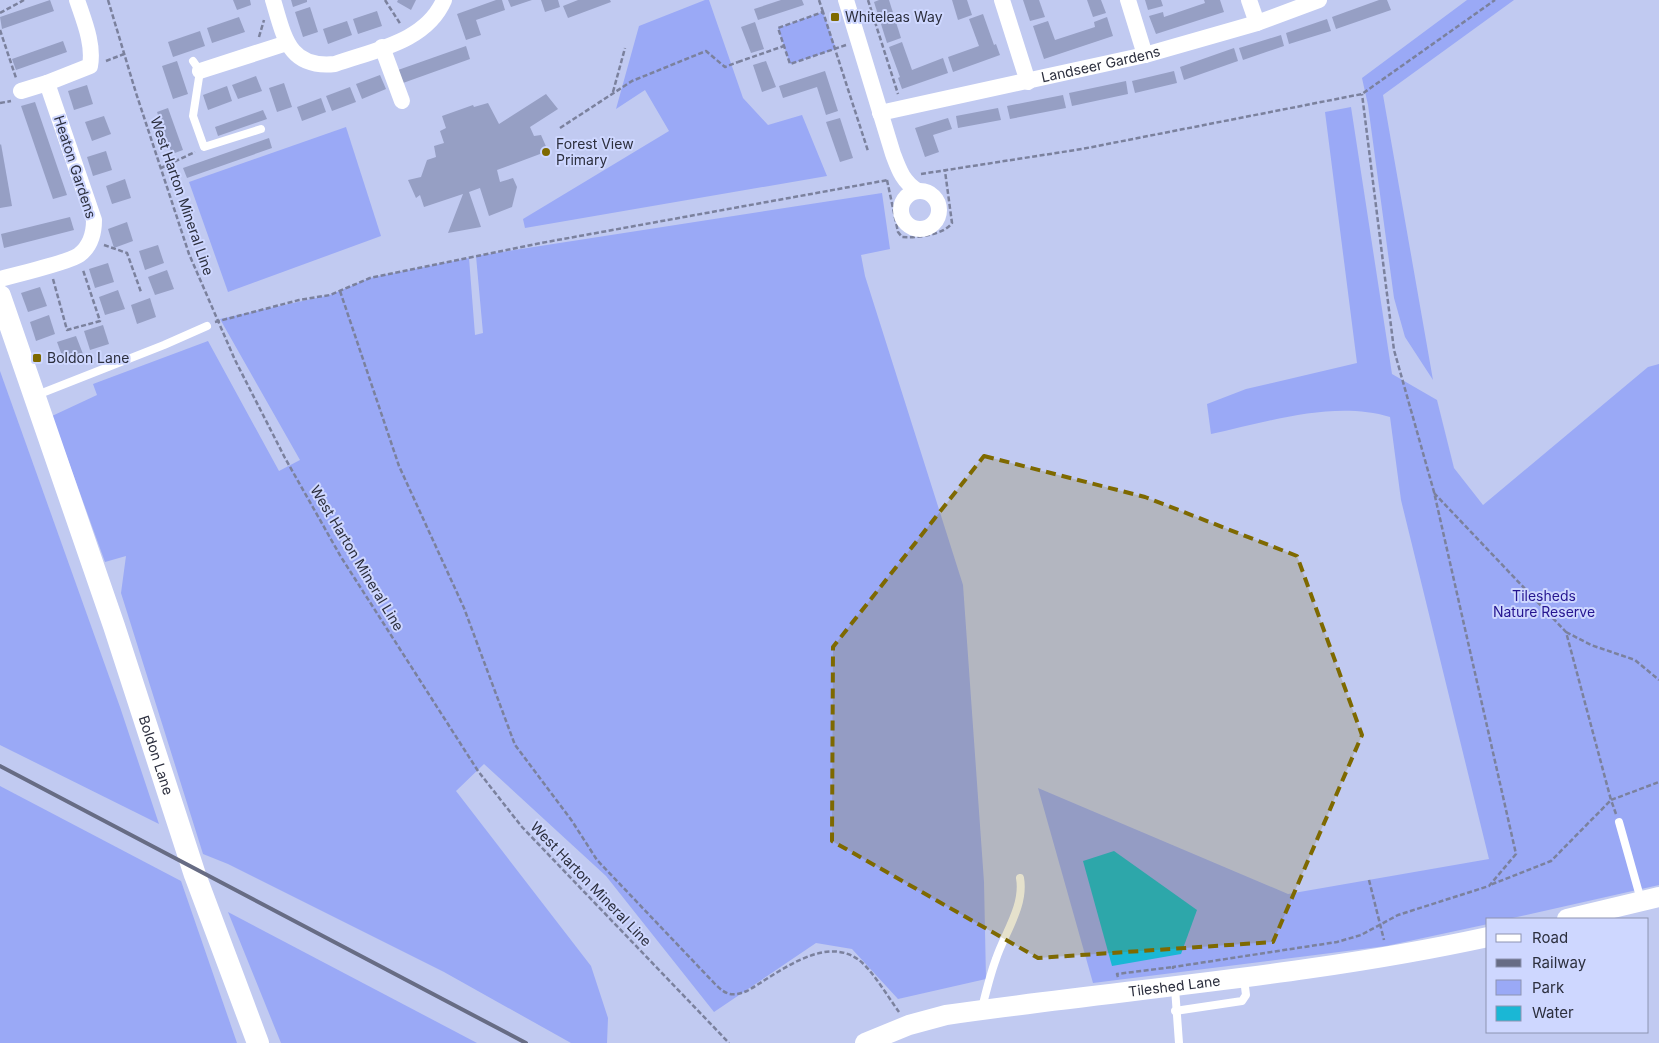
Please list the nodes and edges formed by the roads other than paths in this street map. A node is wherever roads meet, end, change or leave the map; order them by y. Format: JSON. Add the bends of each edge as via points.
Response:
{"nodes":[{"id":1,"x":77,"y":0,"type":"edge"},
{"id":2,"x":273,"y":0,"type":"edge"},
{"id":3,"x":444,"y":0,"type":"edge"},
{"id":4,"x":846,"y":0,"type":"edge"},
{"id":5,"x":1002,"y":0,"type":"edge"},
{"id":6,"x":1128,"y":0,"type":"edge"},
{"id":7,"x":1249,"y":0,"type":"edge"},
{"id":8,"x":1319,"y":0,"type":"edge"},
{"id":9,"x":1256,"y":23,"type":"junction"},
{"id":10,"x":287,"y":42,"type":"junction"},
{"id":11,"x":382,"y":47,"type":"junction"},
{"id":12,"x":1145,"y":56,"type":"junction"},
{"id":13,"x":197,"y":66,"type":"joint"},
{"id":14,"x":1028,"y":82,"type":"junction"},
{"id":15,"x":47,"y":84,"type":"junction"},
{"id":16,"x":21,"y":90,"type":"road end"},
{"id":17,"x":402,"y":101,"type":"dead end"},
{"id":18,"x":880,"y":113,"type":"junction"},
{"id":19,"x":261,"y":128,"type":"dead end"},
{"id":20,"x":894,"y":179,"type":"junction"},
{"id":21,"x":918,"y":191,"type":"junction"},
{"id":22,"x":903,"y":202,"type":"junction"},
{"id":23,"x":0,"y":279,"type":"edge"},
{"id":24,"x":0,"y":296,"type":"edge"},
{"id":25,"x":206,"y":326,"type":"dead end"},
{"id":26,"x":36,"y":396,"type":"junction"},
{"id":27,"x":1619,"y":822,"type":"road end"},
{"id":28,"x":1020,"y":878,"type":"dead end"},
{"id":29,"x":1650,"y":900,"type":"edge"},
{"id":30,"x":1571,"y":918,"type":"edge"},
{"id":31,"x":1486,"y":937,"type":"edge"},
{"id":32,"x":1244,"y":977,"type":"junction"},
{"id":33,"x":1175,"y":986,"type":"junction"},
{"id":34,"x":981,"y":1010,"type":"junction"},
{"id":35,"x":1176,"y":1011,"type":"junction"},
{"id":36,"x":258,"y":1043,"type":"edge"},
{"id":37,"x":865,"y":1043,"type":"edge"},
{"id":38,"x":1179,"y":1043,"type":"edge"}],
"edges":[{"from":1,"to":15,"type":"street","via":[[89,37],[90,66]]},
{"from":2,"to":10,"type":"street"},
{"from":3,"to":11,"type":"street","via":[[432,20],[419,32]]},
{"from":4,"to":18,"type":"street"},
{"from":5,"to":14,"type":"street"},
{"from":6,"to":12,"type":"street"},
{"from":7,"to":9,"type":"street"},
{"from":8,"to":9,"type":"street","name":"Landseer Gardens"},
{"from":9,"to":12,"type":"street","name":"Landseer Gardens"},
{"from":10,"to":11,"type":"street","via":[[293,53],[320,66]]},
{"from":10,"to":13,"type":"street","via":[[253,54]]},
{"from":11,"to":17,"type":"street"},
{"from":12,"to":14,"type":"street","name":"Landseer Gardens"},
{"from":13,"to":19,"type":"lane","via":[[193,116],[204,147]]},
{"from":14,"to":18,"type":"street","name":"Landseer Gardens"},
{"from":15,"to":16,"type":"street"},
{"from":15,"to":23,"type":"street","name":"Heaton Gardens","via":[[94,220],[94,234],[78,256]]},
{"from":18,"to":20,"type":"street"},
{"from":20,"to":21,"type":"street"},
{"from":20,"to":22,"type":"street"},
{"from":21,"to":22,"type":"street"},
{"from":21,"to":22,"type":"street","via":[[929,193],[937,202],[939,213],[933,223],[921,229],[909,225],[902,214]]},
{"from":24,"to":26,"type":"main road","name":"Boldon Lane"},
{"from":25,"to":26,"type":"lane"},
{"from":26,"to":36,"type":"main road","name":"Boldon Lane","via":[[195,875]]},
{"from":27,"to":29,"type":"lane"},
{"from":28,"to":34,"type":"lane","via":[[1022,889],[996,957]]},
{"from":29,"to":30,"type":"street"},
{"from":31,"to":32,"type":"street","name":"Tileshed Lane"},
{"from":32,"to":33,"type":"street","name":"Tileshed Lane"},
{"from":32,"to":35,"type":"lane","via":[[1246,995],[1242,1001]]},
{"from":33,"to":34,"type":"street","name":"Tileshed Lane"},
{"from":33,"to":35,"type":"lane"},
{"from":34,"to":37,"type":"street","name":"Tileshed Lane","via":[[909,1025]]},
{"from":35,"to":38,"type":"lane"}]}
